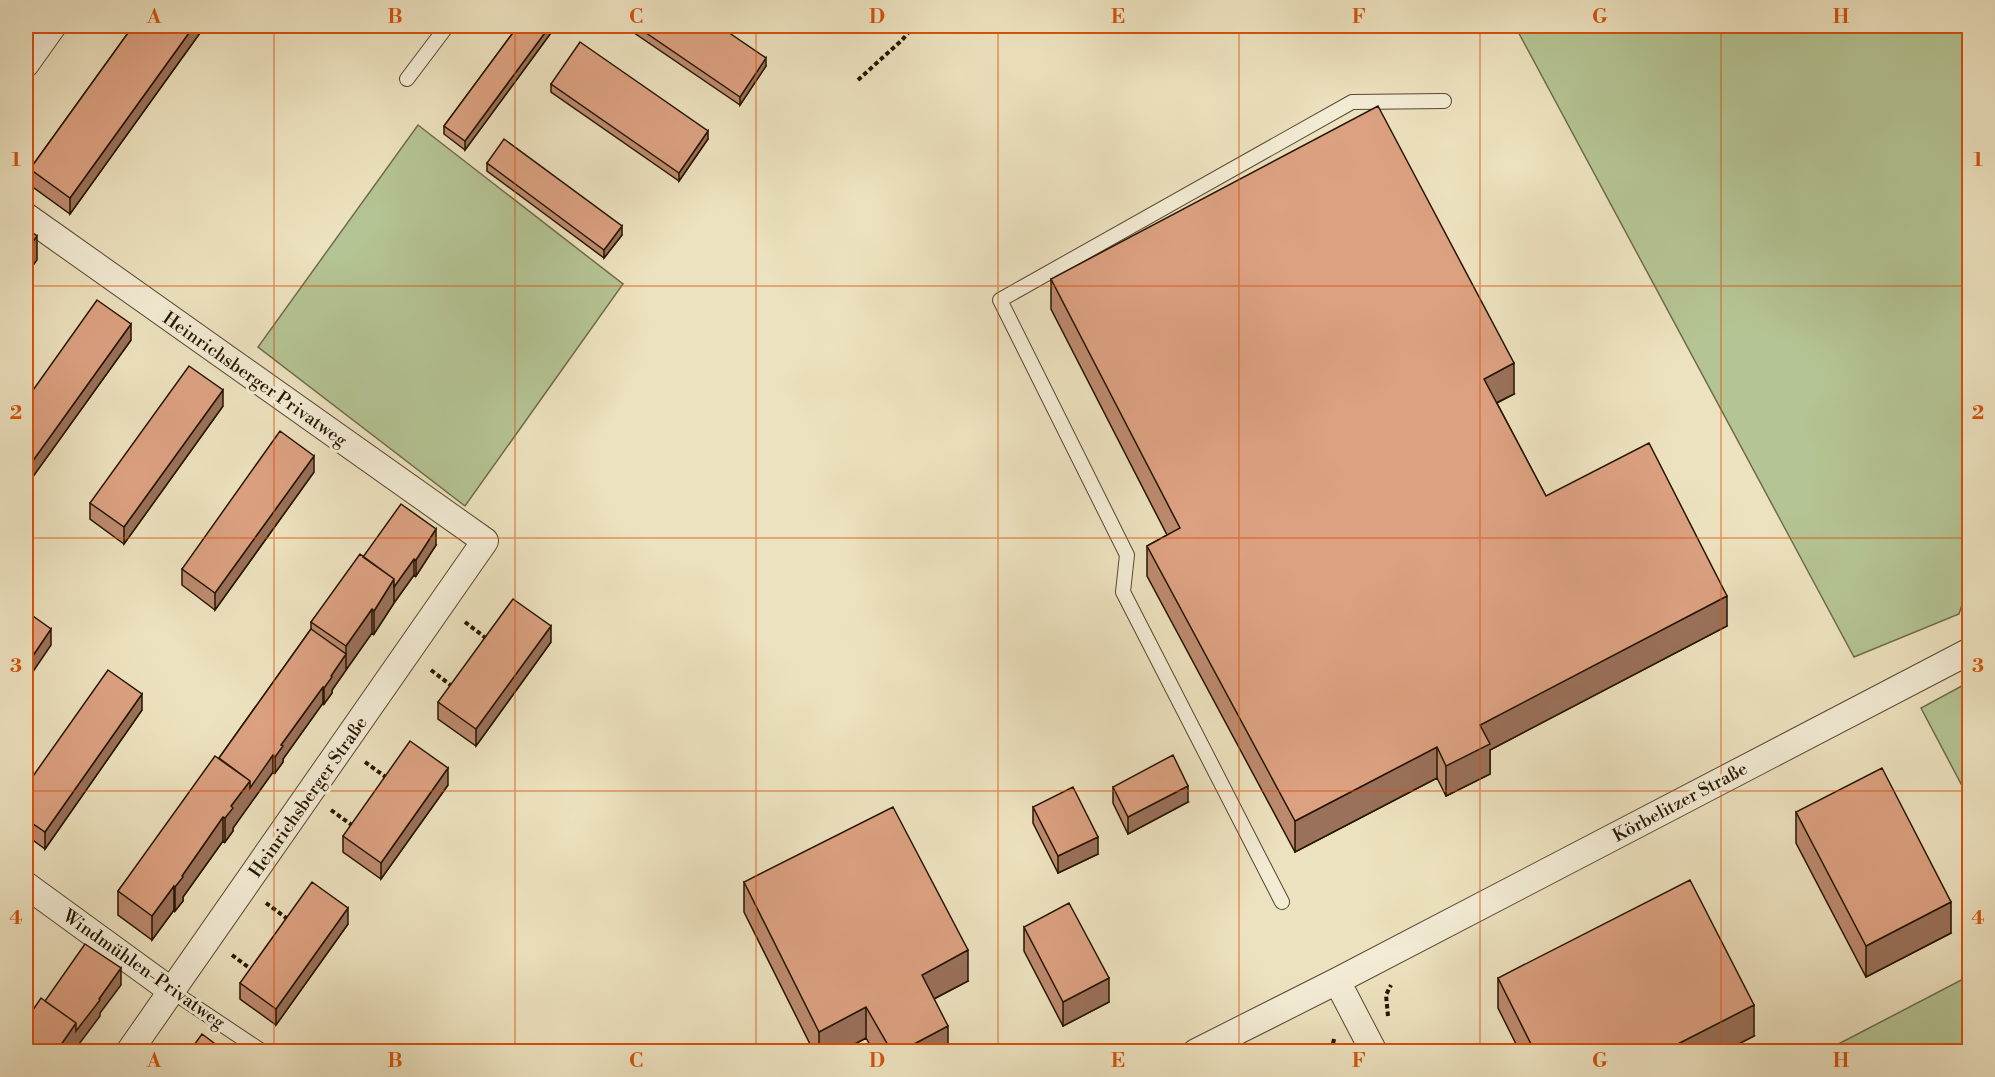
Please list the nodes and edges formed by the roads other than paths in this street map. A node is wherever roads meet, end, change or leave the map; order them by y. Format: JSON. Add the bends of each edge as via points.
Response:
{"nodes":[{"id":1,"x":53,"y":26,"type":"edge"},
{"id":2,"x":447,"y":26,"type":"edge"},
{"id":3,"x":26,"y":64,"type":"edge"},
{"id":4,"x":407,"y":79,"type":"dead end"},
{"id":5,"x":1444,"y":101,"type":"dead end"},
{"id":6,"x":26,"y":216,"type":"edge"},
{"id":7,"x":485,"y":541,"type":"joint"},
{"id":8,"x":1970,"y":651,"type":"edge"},
{"id":9,"x":26,"y":885,"type":"edge"},
{"id":10,"x":1282,"y":902,"type":"dead end"},
{"id":11,"x":1337,"y":981,"type":"junction"},
{"id":12,"x":172,"y":992,"type":"junction"},
{"id":13,"x":129,"y":1052,"type":"edge"},
{"id":14,"x":263,"y":1052,"type":"edge"},
{"id":15,"x":1196,"y":1052,"type":"edge"},
{"id":16,"x":1374,"y":1052,"type":"edge"}],
"edges":[{"from":1,"to":3,"type":"street"},
{"from":2,"to":4,"type":"lane"},
{"from":5,"to":10,"type":"lane","via":[[1352,102],[1000,300],[1126,555],[1123,592]]},
{"from":6,"to":7,"type":"street","name":"Heinrichsberger Privatweg"},
{"from":7,"to":12,"type":"street","name":"Heinrichsberger Straße"},
{"from":8,"to":11,"type":"street","name":"Körbelitzer Straße"},
{"from":9,"to":12,"type":"street","name":"Windmühlen-Privatweg"},
{"from":11,"to":15,"type":"street","name":"Körbelitzer Straße"},
{"from":11,"to":16,"type":"street"},
{"from":12,"to":13,"type":"street","name":"Heinrichsberger Straße"},
{"from":12,"to":14,"type":"lane","name":"Windmühlen-Privatweg"}]}
